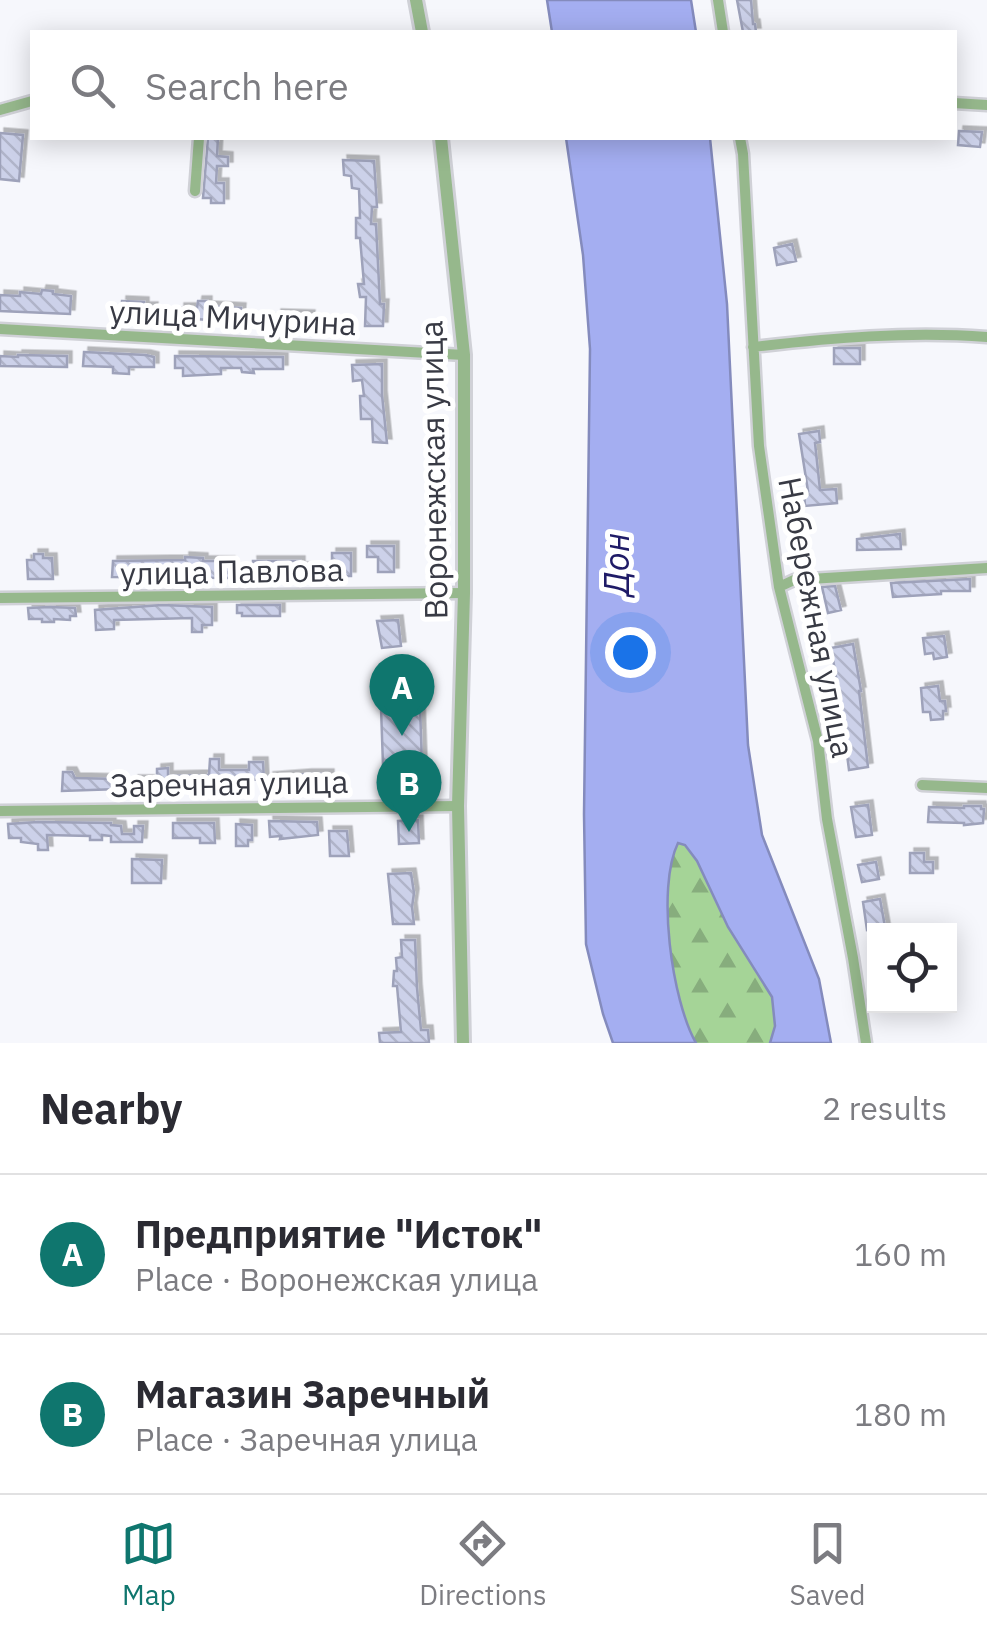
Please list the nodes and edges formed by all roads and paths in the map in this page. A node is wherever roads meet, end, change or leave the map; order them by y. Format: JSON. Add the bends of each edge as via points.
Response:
{"nodes":[{"id":1,"x":416,"y":0,"type":"edge"},
{"id":2,"x":718,"y":0,"type":"edge"},
{"id":3,"x":422,"y":30,"type":"edge"},
{"id":4,"x":723,"y":30,"type":"edge"},
{"id":5,"x":30,"y":102,"type":"edge"},
{"id":6,"x":957,"y":103,"type":"edge"},
{"id":7,"x":987,"y":105,"type":"edge"},
{"id":8,"x":0,"y":110,"type":"edge"},
{"id":9,"x":199,"y":140,"type":"edge"},
{"id":10,"x":441,"y":140,"type":"edge"},
{"id":11,"x":740,"y":140,"type":"edge"},
{"id":12,"x":195,"y":191,"type":"dead end"},
{"id":13,"x":0,"y":330,"type":"edge"},
{"id":14,"x":987,"y":337,"type":"edge"},
{"id":15,"x":753,"y":346,"type":"junction"},
{"id":16,"x":464,"y":355,"type":"junction"},
{"id":17,"x":987,"y":568,"type":"edge"},
{"id":18,"x":779,"y":587,"type":"junction"},
{"id":19,"x":464,"y":593,"type":"junction"},
{"id":20,"x":0,"y":598,"type":"edge"},
{"id":21,"x":922,"y":785,"type":"dead end"},
{"id":22,"x":987,"y":788,"type":"edge"},
{"id":23,"x":458,"y":806,"type":"junction"},
{"id":24,"x":0,"y":811,"type":"edge"},
{"id":25,"x":463,"y":1043,"type":"edge"},
{"id":26,"x":866,"y":1043,"type":"edge"}],
"edges":[{"from":1,"to":3,"type":"street"},
{"from":2,"to":4,"type":"street"},
{"from":5,"to":8,"type":"street"},
{"from":6,"to":7,"type":"street"},
{"from":9,"to":12,"type":"street"},
{"from":10,"to":16,"type":"street","name":"Воронежская улица"},
{"from":11,"to":15,"type":"street","name":"Набережная улица"},
{"from":13,"to":16,"type":"street","name":"улица Мичурина"},
{"from":14,"to":15,"type":"street","via":[[849,336]]},
{"from":15,"to":18,"type":"street","name":"Набережная улица"},
{"from":16,"to":19,"type":"street","name":"Воронежская улица"},
{"from":17,"to":18,"type":"street","via":[[794,580]]},
{"from":18,"to":26,"type":"street","name":"Набережная улица","via":[[818,741]]},
{"from":19,"to":20,"type":"street","name":"улица Павлова"},
{"from":19,"to":23,"type":"street","name":"Воронежская улица"},
{"from":21,"to":22,"type":"street"},
{"from":23,"to":24,"type":"street","name":"Заречная улица"},
{"from":23,"to":25,"type":"street","name":"Воронежская улица"}]}
